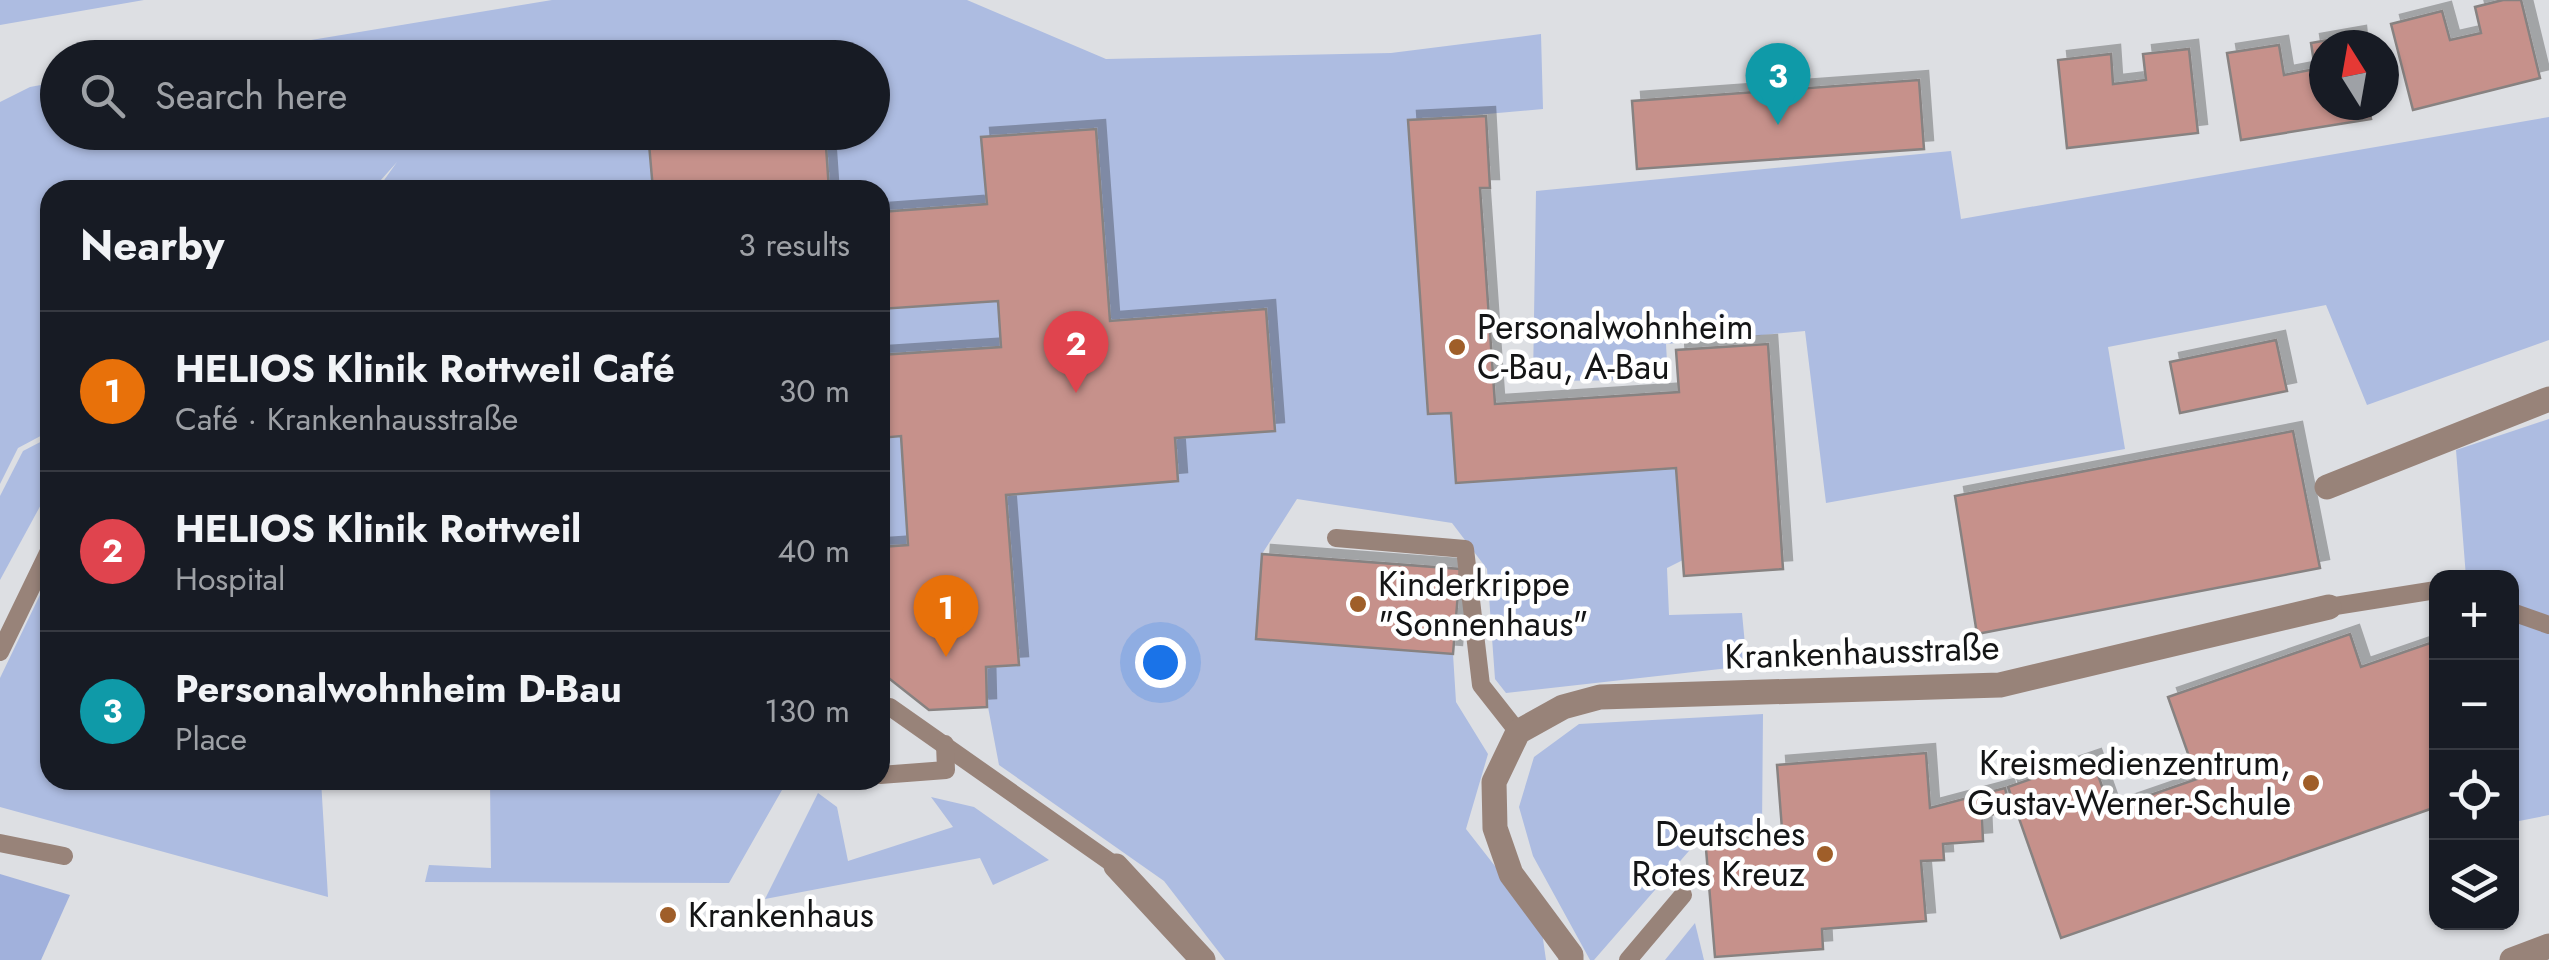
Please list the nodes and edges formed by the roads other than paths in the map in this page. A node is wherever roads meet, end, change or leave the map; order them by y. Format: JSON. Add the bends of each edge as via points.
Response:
{"nodes":[{"id":1,"x":2549,"y":400,"type":"edge"},
{"id":2,"x":2327,"y":486,"type":"dead end"},
{"id":3,"x":1336,"y":538,"type":"dead end"},
{"id":4,"x":40,"y":570,"type":"edge"},
{"id":5,"x":2429,"y":591,"type":"edge"},
{"id":6,"x":2330,"y":607,"type":"joint"},
{"id":7,"x":2519,"y":614,"type":"edge"},
{"id":8,"x":2549,"y":625,"type":"edge"},
{"id":9,"x":0,"y":652,"type":"edge"},
{"id":10,"x":890,"y":707,"type":"edge"},
{"id":11,"x":1518,"y":732,"type":"junction"},
{"id":12,"x":945,"y":744,"type":"junction"},
{"id":13,"x":890,"y":774,"type":"edge"},
{"id":14,"x":0,"y":844,"type":"edge"},
{"id":15,"x":64,"y":856,"type":"dead end"},
{"id":16,"x":1116,"y":866,"type":"joint"},
{"id":17,"x":1683,"y":896,"type":"dead end"},
{"id":18,"x":2549,"y":946,"type":"edge"},
{"id":19,"x":1204,"y":960,"type":"edge"},
{"id":20,"x":1571,"y":960,"type":"edge"},
{"id":21,"x":1628,"y":960,"type":"edge"},
{"id":22,"x":2512,"y":960,"type":"edge"}],
"edges":[{"from":1,"to":2,"type":"street"},
{"from":3,"to":11,"type":"lane","via":[[1465,549],[1481,685]]},
{"from":4,"to":9,"type":"lane"},
{"from":5,"to":6,"type":"lane"},
{"from":6,"to":11,"type":"street","name":"Krankenhausstraße","via":[[2000,685],[1600,698],[1563,707]]},
{"from":7,"to":8,"type":"lane"},
{"from":10,"to":12,"type":"lane"},
{"from":11,"to":20,"type":"street","via":[[1494,782],[1495,828],[1511,874]]},
{"from":12,"to":13,"type":"lane","via":[[946,770]]},
{"from":12,"to":16,"type":"lane"},
{"from":14,"to":15,"type":"lane"},
{"from":16,"to":19,"type":"street"},
{"from":17,"to":21,"type":"lane"},
{"from":18,"to":22,"type":"street"}]}
